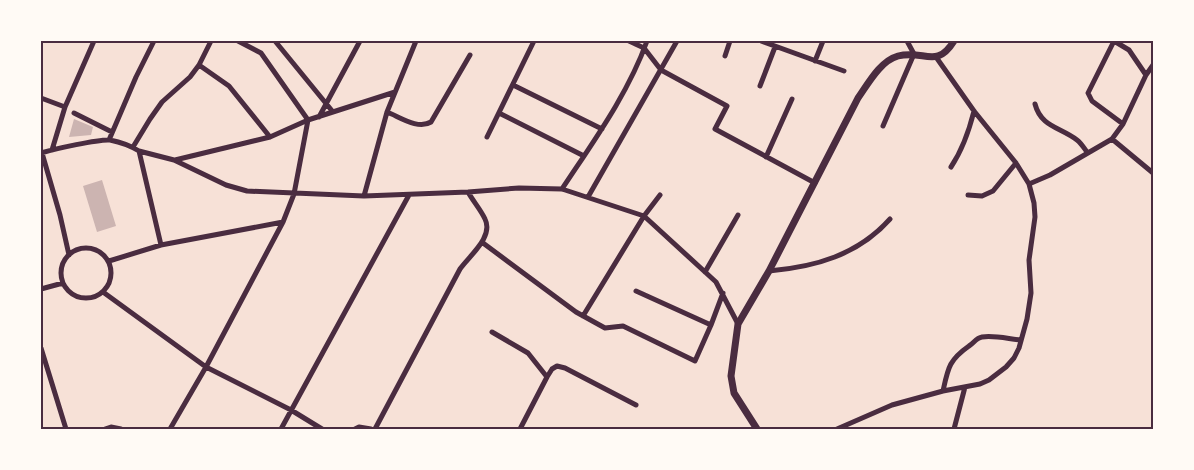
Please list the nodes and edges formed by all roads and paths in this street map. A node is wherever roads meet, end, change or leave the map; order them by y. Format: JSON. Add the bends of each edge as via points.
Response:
{"nodes":[{"id":1,"x":94,"y":41,"type":"edge"},
{"id":2,"x":154,"y":41,"type":"edge"},
{"id":3,"x":212,"y":41,"type":"edge"},
{"id":4,"x":238,"y":41,"type":"edge"},
{"id":5,"x":275,"y":41,"type":"edge"},
{"id":6,"x":360,"y":41,"type":"edge"},
{"id":7,"x":416,"y":41,"type":"edge"},
{"id":8,"x":534,"y":41,"type":"edge"},
{"id":9,"x":629,"y":41,"type":"edge"},
{"id":10,"x":647,"y":41,"type":"edge"},
{"id":11,"x":677,"y":41,"type":"edge"},
{"id":12,"x":730,"y":41,"type":"edge"},
{"id":13,"x":761,"y":41,"type":"edge"},
{"id":14,"x":823,"y":41,"type":"edge"},
{"id":15,"x":907,"y":41,"type":"edge"},
{"id":16,"x":954,"y":41,"type":"edge"},
{"id":17,"x":1114,"y":41,"type":"edge"},
{"id":18,"x":776,"y":46,"type":"junction"},
{"id":19,"x":644,"y":48,"type":"junction"},
{"id":20,"x":914,"y":54,"type":"junction"},
{"id":21,"x":470,"y":55,"type":"dead end"},
{"id":22,"x":725,"y":56,"type":"dead end"},
{"id":23,"x":936,"y":57,"type":"junction"},
{"id":24,"x":815,"y":61,"type":"junction"},
{"id":25,"x":199,"y":65,"type":"junction"},
{"id":26,"x":1153,"y":65,"type":"edge"},
{"id":27,"x":661,"y":70,"type":"junction"},
{"id":28,"x":844,"y":71,"type":"dead end"},
{"id":29,"x":1146,"y":75,"type":"junction"},
{"id":30,"x":513,"y":85,"type":"junction"},
{"id":31,"x":760,"y":86,"type":"dead end"},
{"id":32,"x":395,"y":92,"type":"junction"},
{"id":33,"x":41,"y":98,"type":"edge"},
{"id":34,"x":792,"y":99,"type":"dead end"},
{"id":35,"x":326,"y":103,"type":"junction"},
{"id":36,"x":1035,"y":104,"type":"dead end"},
{"id":37,"x":66,"y":107,"type":"junction"},
{"id":38,"x":974,"y":111,"type":"junction"},
{"id":39,"x":333,"y":112,"type":"junction"},
{"id":40,"x":387,"y":112,"type":"junction"},
{"id":41,"x":74,"y":113,"type":"dead end"},
{"id":42,"x":498,"y":113,"type":"junction"},
{"id":43,"x":319,"y":117,"type":"junction"},
{"id":44,"x":308,"y":120,"type":"junction"},
{"id":45,"x":1124,"y":124,"type":"junction"},
{"id":46,"x":882,"y":126,"type":"dead end"},
{"id":47,"x":602,"y":129,"type":"junction"},
{"id":48,"x":112,"y":132,"type":"junction"},
{"id":49,"x":270,"y":137,"type":"junction"},
{"id":50,"x":487,"y":137,"type":"dead end"},
{"id":51,"x":1112,"y":138,"type":"junction"},
{"id":52,"x":109,"y":140,"type":"junction"},
{"id":53,"x":134,"y":147,"type":"junction"},
{"id":54,"x":52,"y":150,"type":"junction"},
{"id":55,"x":140,"y":151,"type":"junction"},
{"id":56,"x":1087,"y":152,"type":"junction"},
{"id":57,"x":41,"y":153,"type":"edge"},
{"id":58,"x":584,"y":156,"type":"junction"},
{"id":59,"x":766,"y":156,"type":"junction"},
{"id":60,"x":174,"y":160,"type":"junction"},
{"id":61,"x":1016,"y":163,"type":"junction"},
{"id":62,"x":951,"y":167,"type":"dead end"},
{"id":63,"x":1153,"y":173,"type":"edge"},
{"id":64,"x":816,"y":184,"type":"junction"},
{"id":65,"x":1029,"y":184,"type":"junction"},
{"id":66,"x":562,"y":189,"type":"junction"},
{"id":67,"x":468,"y":192,"type":"junction"},
{"id":68,"x":294,"y":194,"type":"junction"},
{"id":69,"x":409,"y":195,"type":"junction"},
{"id":70,"x":660,"y":195,"type":"dead end"},
{"id":71,"x":968,"y":195,"type":"dead end"},
{"id":72,"x":364,"y":196,"type":"junction"},
{"id":73,"x":588,"y":197,"type":"junction"},
{"id":74,"x":738,"y":215,"type":"dead end"},
{"id":75,"x":644,"y":216,"type":"junction"},
{"id":76,"x":890,"y":220,"type":"dead end"},
{"id":77,"x":283,"y":222,"type":"junction"},
{"id":78,"x":483,"y":243,"type":"junction"},
{"id":79,"x":161,"y":245,"type":"junction"},
{"id":80,"x":69,"y":255,"type":"junction"},
{"id":81,"x":109,"y":261,"type":"junction"},
{"id":82,"x":769,"y":271,"type":"junction"},
{"id":83,"x":705,"y":272,"type":"junction"},
{"id":84,"x":63,"y":283,"type":"junction"},
{"id":85,"x":41,"y":289,"type":"edge"},
{"id":86,"x":103,"y":292,"type":"junction"},
{"id":87,"x":636,"y":292,"type":"dead end"},
{"id":88,"x":723,"y":293,"type":"junction"},
{"id":89,"x":583,"y":316,"type":"junction"},
{"id":90,"x":738,"y":324,"type":"junction"},
{"id":91,"x":711,"y":325,"type":"junction"},
{"id":92,"x":492,"y":332,"type":"dead end"},
{"id":93,"x":1021,"y":340,"type":"junction"},
{"id":94,"x":41,"y":348,"type":"edge"},
{"id":95,"x":206,"y":367,"type":"junction"},
{"id":96,"x":547,"y":377,"type":"junction"},
{"id":97,"x":965,"y":387,"type":"junction"},
{"id":98,"x":943,"y":391,"type":"junction"},
{"id":99,"x":636,"y":405,"type":"dead end"},
{"id":100,"x":292,"y":410,"type":"junction"},
{"id":101,"x":66,"y":429,"type":"edge"},
{"id":102,"x":105,"y":429,"type":"edge"},
{"id":103,"x":120,"y":429,"type":"edge"},
{"id":104,"x":170,"y":429,"type":"edge"},
{"id":105,"x":281,"y":429,"type":"edge"},
{"id":106,"x":322,"y":429,"type":"edge"},
{"id":107,"x":355,"y":429,"type":"edge"},
{"id":108,"x":371,"y":429,"type":"edge"},
{"id":109,"x":375,"y":429,"type":"edge"},
{"id":110,"x":520,"y":429,"type":"edge"},
{"id":111,"x":757,"y":429,"type":"edge"},
{"id":112,"x":838,"y":429,"type":"edge"},
{"id":113,"x":954,"y":429,"type":"edge"}],
"edges":[{"from":1,"to":37,"type":"street"},
{"from":2,"to":48,"type":"street"},
{"from":3,"to":25,"type":"street"},
{"from":4,"to":44,"type":"street","via":[[261,53]]},
{"from":5,"to":35,"type":"street"},
{"from":6,"to":35,"type":"street"},
{"from":7,"to":32,"type":"street"},
{"from":8,"to":30,"type":"street"},
{"from":9,"to":19,"type":"street"},
{"from":10,"to":19,"type":"street"},
{"from":11,"to":27,"type":"street"},
{"from":12,"to":22,"type":"street"},
{"from":13,"to":18,"type":"street"},
{"from":14,"to":24,"type":"street"},
{"from":15,"to":20,"type":"street"},
{"from":16,"to":23,"type":"street","via":[[947,52]]},
{"from":17,"to":29,"type":"street","via":[[1129,50]]},
{"from":17,"to":45,"type":"street","via":[[1088,93],[1092,101]]},
{"from":18,"to":24,"type":"street"},
{"from":18,"to":31,"type":"street"},
{"from":19,"to":27,"type":"street"},
{"from":19,"to":47,"type":"street"},
{"from":20,"to":23,"type":"street"},
{"from":20,"to":46,"type":"street"},
{"from":20,"to":64,"type":"street","via":[[896,56],[872,78],[858,98]]},
{"from":21,"to":40,"type":"street","via":[[431,122],[425,126],[418,125]]},
{"from":23,"to":38,"type":"street"},
{"from":24,"to":28,"type":"street"},
{"from":25,"to":49,"type":"street","via":[[229,86]]},
{"from":25,"to":53,"type":"street","via":[[162,102]]},
{"from":26,"to":29,"type":"street"},
{"from":27,"to":59,"type":"street","via":[[727,106],[714,129]]},
{"from":27,"to":73,"type":"street"},
{"from":29,"to":45,"type":"street"},
{"from":30,"to":42,"type":"street"},
{"from":30,"to":47,"type":"street"},
{"from":32,"to":39,"type":"street"},
{"from":32,"to":40,"type":"street"},
{"from":33,"to":37,"type":"street"},
{"from":34,"to":59,"type":"street"},
{"from":35,"to":39,"type":"street"},
{"from":35,"to":43,"type":"street"},
{"from":36,"to":56,"type":"street","via":[[1041,117],[1075,139]]},
{"from":37,"to":54,"type":"street"},
{"from":38,"to":61,"type":"street"},
{"from":38,"to":62,"type":"street","via":[[961,153]]},
{"from":39,"to":43,"type":"street"},
{"from":40,"to":72,"type":"street"},
{"from":41,"to":48,"type":"street"},
{"from":42,"to":50,"type":"street"},
{"from":42,"to":58,"type":"street"},
{"from":43,"to":44,"type":"street"},
{"from":44,"to":49,"type":"street"},
{"from":44,"to":68,"type":"street"},
{"from":45,"to":51,"type":"street"},
{"from":47,"to":58,"type":"street"},
{"from":48,"to":52,"type":"street"},
{"from":49,"to":60,"type":"street"},
{"from":51,"to":56,"type":"street"},
{"from":51,"to":63,"type":"street"},
{"from":52,"to":53,"type":"street"},
{"from":52,"to":54,"type":"street"},
{"from":53,"to":55,"type":"street"},
{"from":54,"to":57,"type":"street"},
{"from":55,"to":60,"type":"street"},
{"from":55,"to":79,"type":"street"},
{"from":56,"to":65,"type":"street"},
{"from":57,"to":80,"type":"street"},
{"from":58,"to":66,"type":"street"},
{"from":59,"to":64,"type":"street"},
{"from":60,"to":68,"type":"street","via":[[226,185]]},
{"from":61,"to":65,"type":"street"},
{"from":61,"to":71,"type":"street","via":[[993,191],[982,196]]},
{"from":64,"to":82,"type":"street"},
{"from":65,"to":93,"type":"street","via":[[1035,217],[1028,260],[1031,293]]},
{"from":66,"to":67,"type":"street"},
{"from":66,"to":73,"type":"street"},
{"from":67,"to":69,"type":"street"},
{"from":67,"to":78,"type":"street","via":[[486,220]]},
{"from":68,"to":72,"type":"street"},
{"from":68,"to":77,"type":"street"},
{"from":69,"to":72,"type":"street"},
{"from":69,"to":100,"type":"street"},
{"from":70,"to":75,"type":"street"},
{"from":73,"to":75,"type":"street"},
{"from":74,"to":83,"type":"street"},
{"from":75,"to":83,"type":"street"},
{"from":75,"to":89,"type":"street"},
{"from":76,"to":82,"type":"street","via":[[858,245],[831,259]]},
{"from":77,"to":79,"type":"street"},
{"from":77,"to":95,"type":"street"},
{"from":78,"to":89,"type":"street"},
{"from":78,"to":109,"type":"street","via":[[460,269]]},
{"from":79,"to":81,"type":"street"},
{"from":80,"to":81,"type":"street","via":[[75,250],[90,248]]},
{"from":80,"to":84,"type":"street","via":[[61,268]]},
{"from":81,"to":86,"type":"street","via":[[111,278]]},
{"from":82,"to":90,"type":"street"},
{"from":83,"to":88,"type":"street"},
{"from":84,"to":85,"type":"street"},
{"from":84,"to":86,"type":"street","via":[[70,293],[81,298],[93,298]]},
{"from":86,"to":95,"type":"street"},
{"from":87,"to":91,"type":"street"},
{"from":88,"to":90,"type":"street"},
{"from":88,"to":91,"type":"street"},
{"from":89,"to":91,"type":"street","via":[[605,328],[623,326],[695,361]]},
{"from":90,"to":111,"type":"street","via":[[731,376],[734,393]]},
{"from":92,"to":96,"type":"street","via":[[522,348]]},
{"from":93,"to":97,"type":"street","via":[[1014,358],[1006,367],[989,380]]},
{"from":93,"to":98,"type":"street","via":[[985,337],[976,340],[952,360]]},
{"from":94,"to":101,"type":"street"},
{"from":95,"to":100,"type":"street"},
{"from":95,"to":104,"type":"street"},
{"from":96,"to":99,"type":"street","via":[[552,369],[561,367]]},
{"from":96,"to":110,"type":"street"},
{"from":97,"to":98,"type":"street"},
{"from":97,"to":113,"type":"street"},
{"from":98,"to":112,"type":"street","via":[[892,405]]},
{"from":100,"to":105,"type":"street"},
{"from":100,"to":106,"type":"street"},
{"from":102,"to":103,"type":"street"},
{"from":107,"to":108,"type":"street"}]}
